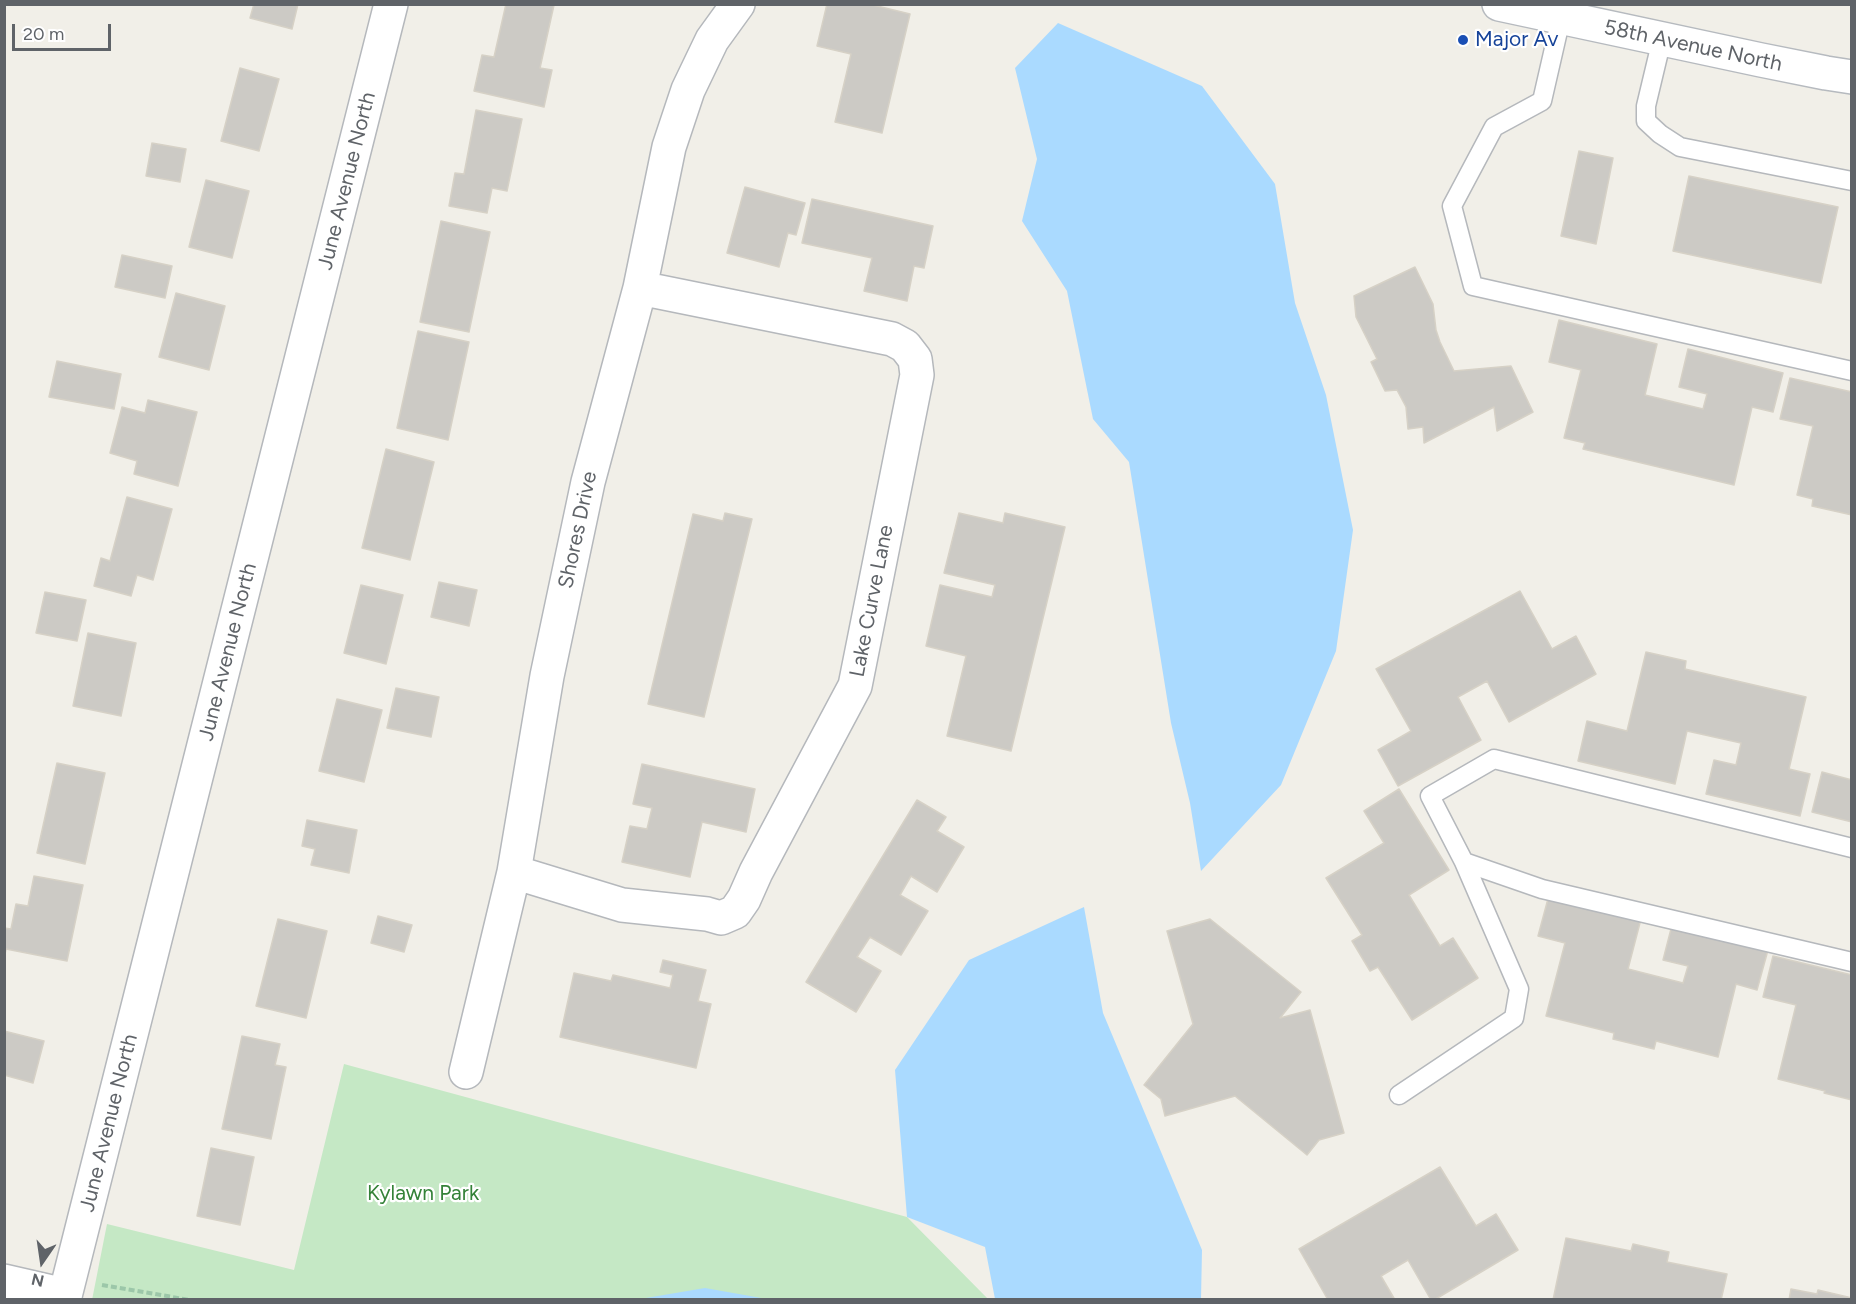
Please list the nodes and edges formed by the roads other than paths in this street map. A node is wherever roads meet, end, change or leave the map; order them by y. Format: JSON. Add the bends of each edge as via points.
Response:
{"nodes":[{"id":1,"x":391,"y":4,"type":"edge"},
{"id":2,"x":738,"y":4,"type":"edge"},
{"id":3,"x":1499,"y":4,"type":"edge"},
{"id":4,"x":1562,"y":11,"type":"edge"},
{"id":5,"x":1662,"y":39,"type":"junction"},
{"id":6,"x":1851,"y":77,"type":"edge"},
{"id":7,"x":1851,"y":181,"type":"edge"},
{"id":8,"x":640,"y":288,"type":"junction"},
{"id":9,"x":1851,"y":371,"type":"edge"},
{"id":10,"x":1851,"y":848,"type":"edge"},
{"id":11,"x":1464,"y":862,"type":"junction"},
{"id":12,"x":514,"y":872,"type":"junction"},
{"id":13,"x":1851,"y":962,"type":"edge"},
{"id":14,"x":466,"y":1072,"type":"dead end"},
{"id":15,"x":1399,"y":1095,"type":"dead end"},
{"id":16,"x":4,"y":1281,"type":"edge"},
{"id":17,"x":66,"y":1293,"type":"edge"}],
"edges":[{"from":1,"to":17,"type":"street","name":"June Avenue North"},
{"from":2,"to":8,"type":"street","name":"Shores Drive","via":[[712,40],[688,90],[669,147]]},
{"from":3,"to":4,"type":"street","name":"58th Avenue North"},
{"from":4,"to":5,"type":"street","name":"58th Avenue North"},
{"from":4,"to":9,"type":"lane","via":[[1542,101],[1494,127],[1452,206],[1473,286]]},
{"from":5,"to":6,"type":"street","name":"58th Avenue North"},
{"from":5,"to":7,"type":"lane","via":[[1646,106],[1646,121],[1660,134],[1680,147]]},
{"from":8,"to":12,"type":"street","name":"Shores Drive","via":[[588,482],[547,676]]},
{"from":8,"to":12,"type":"street","name":"Lake Curve Lane","via":[[892,339],[905,346],[915,359],[917,375],[855,686],[735,912],[721,918],[622,905]]},
{"from":10,"to":11,"type":"lane","via":[[1494,759],[1430,796]]},
{"from":11,"to":13,"type":"lane","via":[[1542,890]]},
{"from":11,"to":15,"type":"lane","via":[[1519,989],[1514,1018]]},
{"from":12,"to":14,"type":"street","name":"Shores Drive"},
{"from":16,"to":17,"type":"street"}]}
